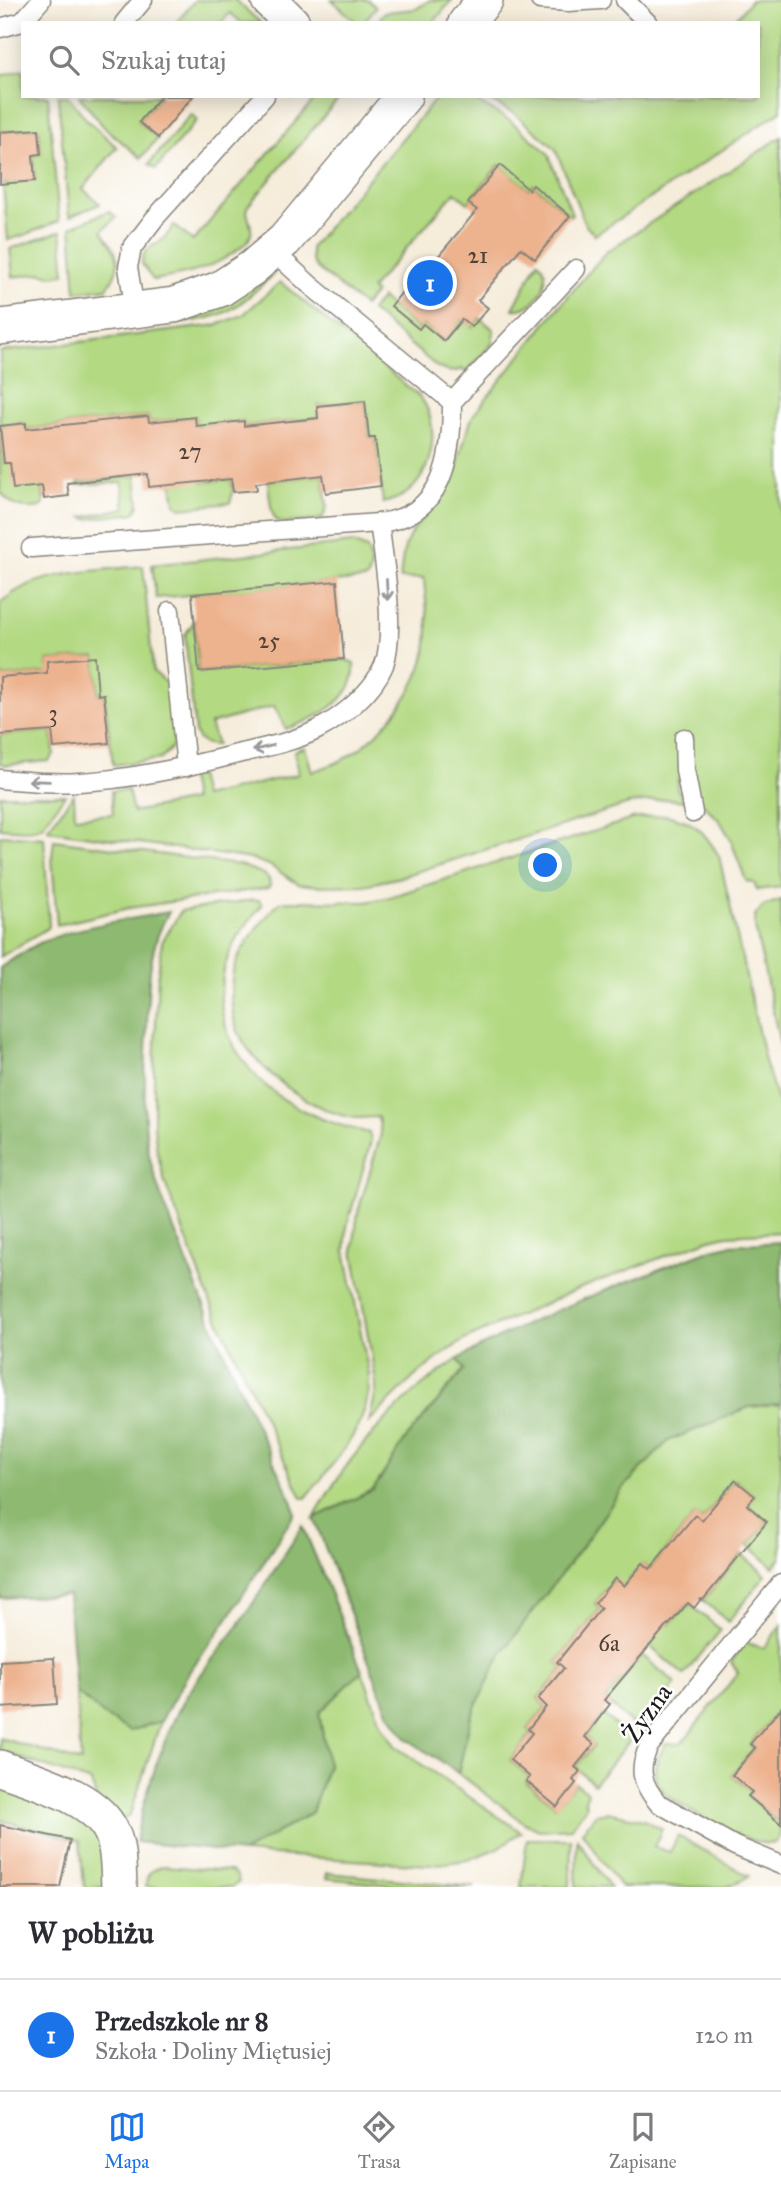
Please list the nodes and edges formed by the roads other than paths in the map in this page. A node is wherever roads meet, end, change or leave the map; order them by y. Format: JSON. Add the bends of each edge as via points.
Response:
{"nodes":[{"id":1,"x":41,"y":0,"type":"edge"},
{"id":2,"x":143,"y":0,"type":"edge"},
{"id":3,"x":269,"y":0,"type":"edge"},
{"id":4,"x":485,"y":0,"type":"edge"},
{"id":5,"x":540,"y":0,"type":"edge"},
{"id":6,"x":601,"y":0,"type":"edge"},
{"id":7,"x":625,"y":0,"type":"edge"},
{"id":8,"x":24,"y":21,"type":"edge"},
{"id":9,"x":126,"y":21,"type":"edge"},
{"id":10,"x":290,"y":21,"type":"edge"},
{"id":11,"x":468,"y":21,"type":"edge"},
{"id":12,"x":646,"y":21,"type":"edge"},
{"id":13,"x":21,"y":23,"type":"edge"},
{"id":14,"x":0,"y":28,"type":"edge"},
{"id":15,"x":263,"y":98,"type":"edge"},
{"id":16,"x":392,"y":100,"type":"edge"},
{"id":17,"x":273,"y":251,"type":"junction"},
{"id":18,"x":576,"y":270,"type":"dead end"},
{"id":19,"x":135,"y":311,"type":"junction"},
{"id":20,"x":0,"y":327,"type":"edge"},
{"id":21,"x":452,"y":402,"type":"junction"},
{"id":22,"x":379,"y":523,"type":"junction"},
{"id":23,"x":30,"y":548,"type":"dead end"},
{"id":24,"x":170,"y":611,"type":"dead end"},
{"id":25,"x":684,"y":738,"type":"dead end"},
{"id":26,"x":186,"y":767,"type":"junction"},
{"id":27,"x":0,"y":779,"type":"edge"},
{"id":28,"x":693,"y":813,"type":"dead end"},
{"id":29,"x":781,"y":1584,"type":"edge"},
{"id":30,"x":0,"y":1768,"type":"edge"},
{"id":31,"x":781,"y":1865,"type":"edge"},
{"id":32,"x":120,"y":1887,"type":"edge"}],
"edges":[{"from":1,"to":8,"type":"lane"},
{"from":2,"to":9,"type":"lane"},
{"from":3,"to":10,"type":"street"},
{"from":4,"to":11,"type":"street"},
{"from":5,"to":6,"type":"lane"},
{"from":7,"to":12,"type":"lane"},
{"from":13,"to":14,"type":"lane"},
{"from":15,"to":19,"type":"lane","via":[[132,248],[128,267]]},
{"from":16,"to":17,"type":"street"},
{"from":17,"to":19,"type":"street","via":[[220,289]]},
{"from":17,"to":21,"type":"lane"},
{"from":18,"to":21,"type":"lane"},
{"from":19,"to":20,"type":"street"},
{"from":21,"to":22,"type":"lane","via":[[449,454],[437,486],[408,516]]},
{"from":22,"to":23,"type":"lane"},
{"from":22,"to":26,"type":"lane","one_way":true,"via":[[389,643],[383,666],[356,704],[307,735]]},
{"from":24,"to":26,"type":"lane"},
{"from":25,"to":28,"type":"lane"},
{"from":26,"to":27,"type":"lane","one_way":true,"via":[[78,782]]},
{"from":29,"to":31,"type":"lane","name":"Żyzna","via":[[649,1746],[642,1770],[658,1803],[735,1846]]},
{"from":30,"to":32,"type":"street","via":[[66,1793],[100,1815],[115,1843]]}]}
